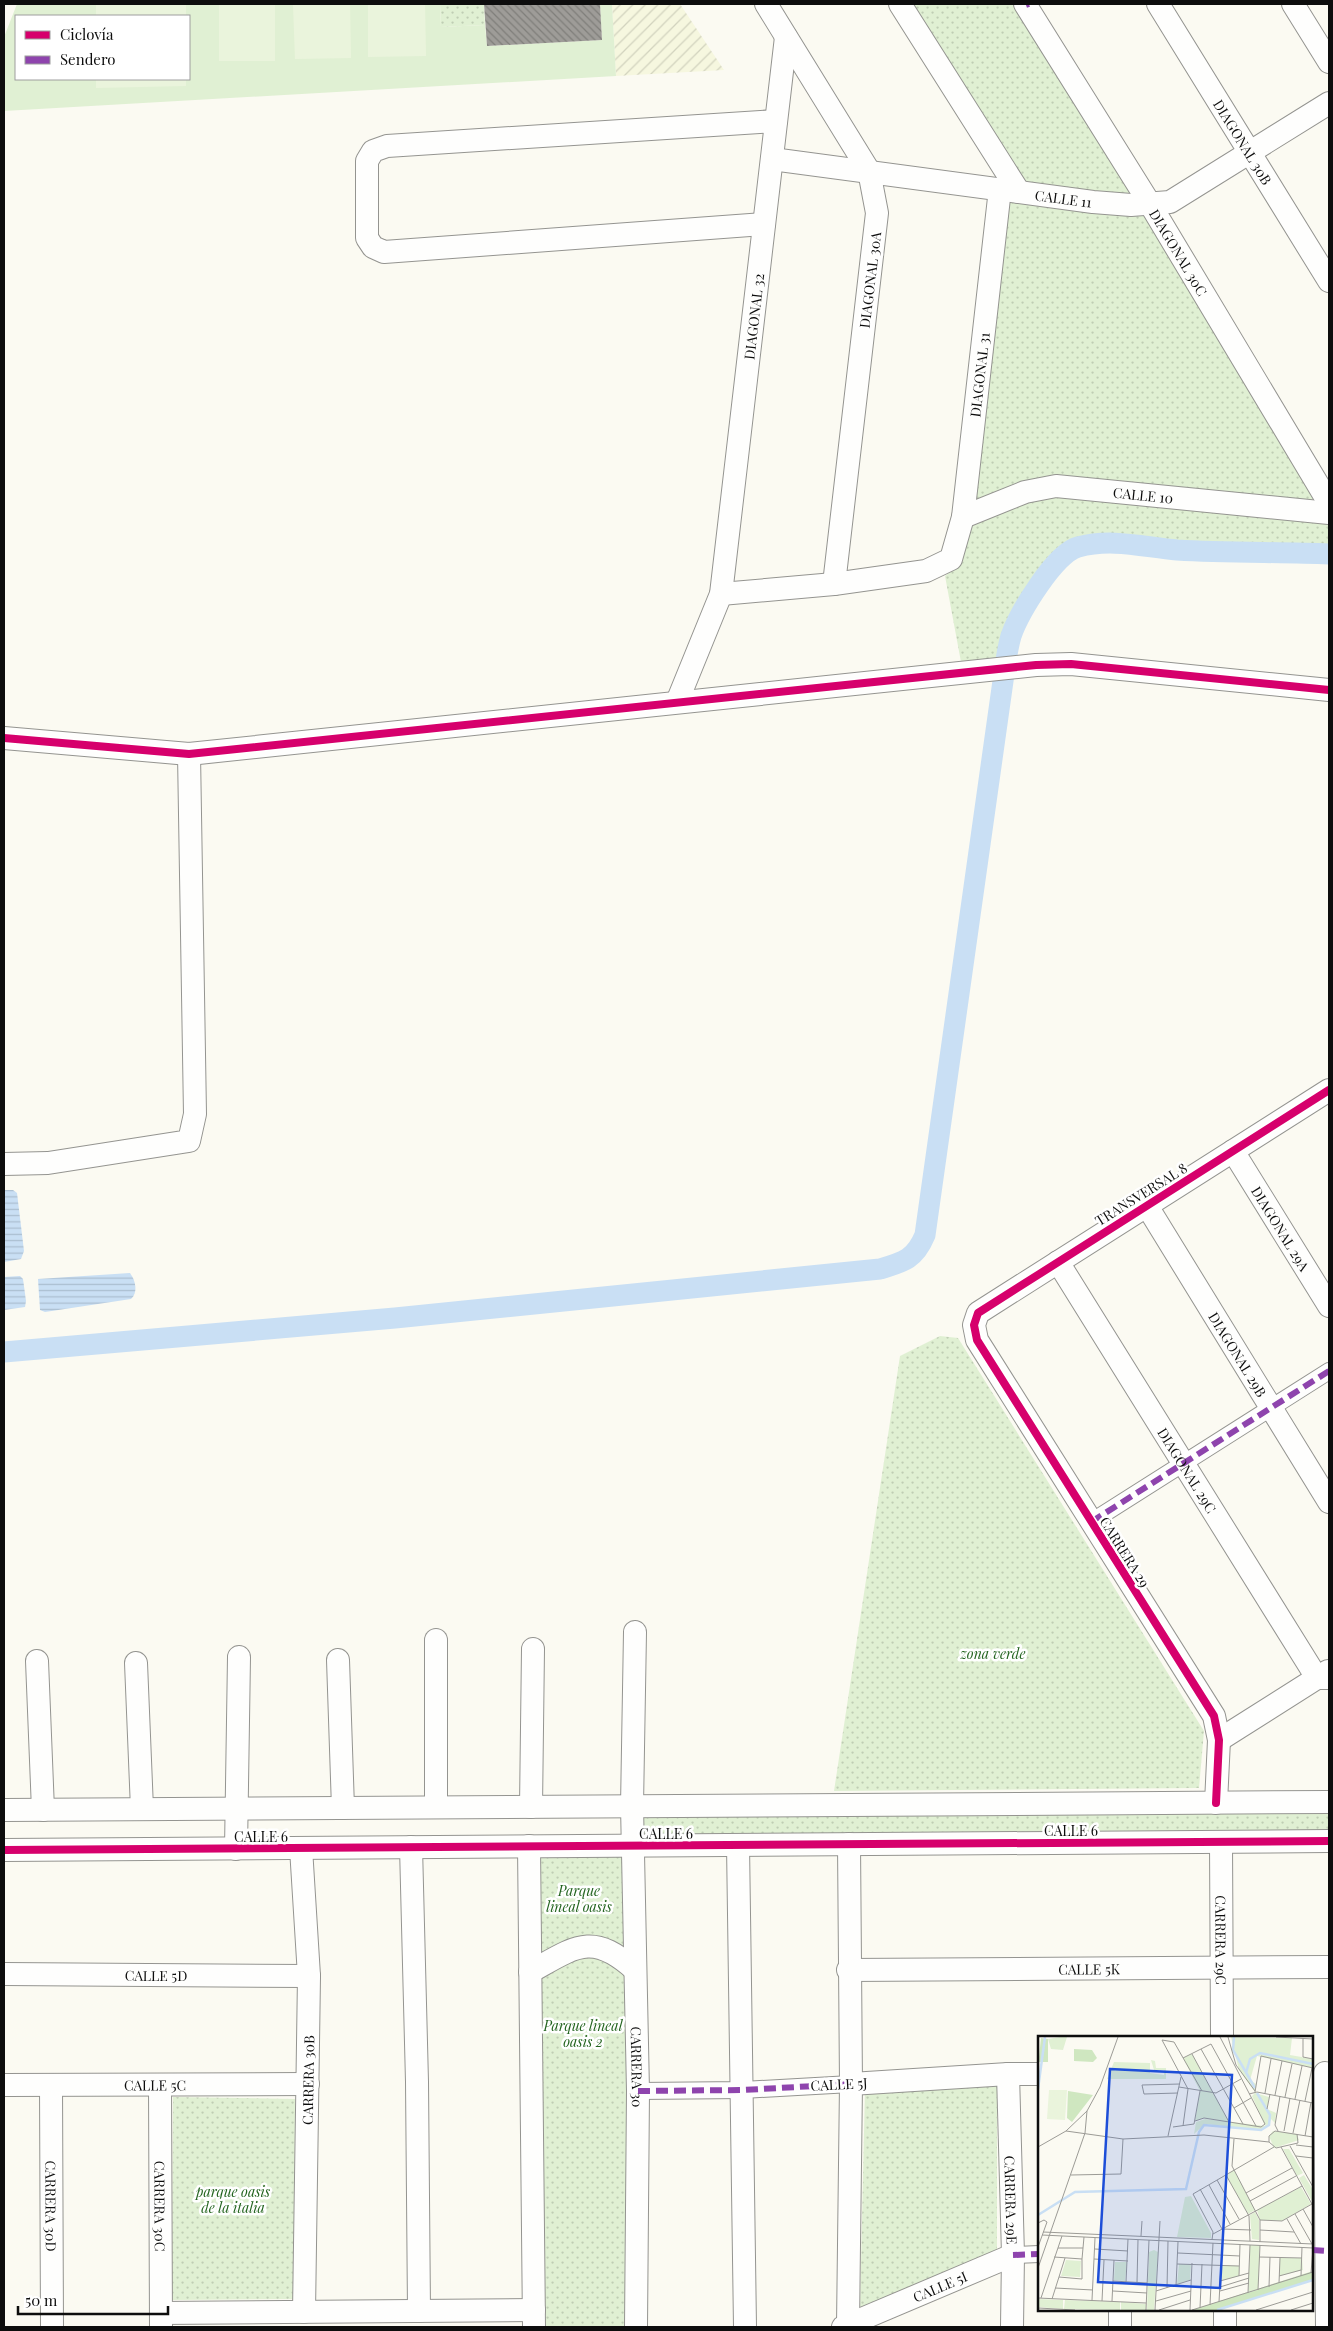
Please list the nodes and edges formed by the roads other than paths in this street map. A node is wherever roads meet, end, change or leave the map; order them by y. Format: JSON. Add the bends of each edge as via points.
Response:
{"nodes":[{"id":1,"x":766,"y":4,"type":"edge"},
{"id":2,"x":900,"y":4,"type":"edge"},
{"id":3,"x":1027,"y":4,"type":"edge"},
{"id":4,"x":1158,"y":4,"type":"edge"},
{"id":5,"x":1293,"y":4,"type":"edge"},
{"id":6,"x":786,"y":37,"type":"junction"},
{"id":7,"x":1329,"y":62,"type":"edge"},
{"id":8,"x":1329,"y":103,"type":"edge"},
{"id":9,"x":776,"y":121,"type":"junction"},
{"id":10,"x":1250,"y":152,"type":"junction"},
{"id":11,"x":772,"y":159,"type":"junction"},
{"id":12,"x":869,"y":172,"type":"junction"},
{"id":13,"x":1009,"y":191,"type":"junction"},
{"id":14,"x":1150,"y":204,"type":"junction"},
{"id":15,"x":764,"y":224,"type":"junction"},
{"id":16,"x":1329,"y":281,"type":"edge"},
{"id":17,"x":1329,"y":504,"type":"edge"},
{"id":18,"x":1329,"y":513,"type":"edge"},
{"id":19,"x":963,"y":517,"type":"junction"},
{"id":20,"x":834,"y":584,"type":"junction"},
{"id":21,"x":721,"y":594,"type":"junction"},
{"id":22,"x":1329,"y":690,"type":"edge"},
{"id":23,"x":677,"y":702,"type":"junction"},
{"id":24,"x":4,"y":738,"type":"edge"},
{"id":25,"x":189,"y":754,"type":"junction"},
{"id":26,"x":1328,"y":1093,"type":"edge"},
{"id":27,"x":1233,"y":1151,"type":"junction"},
{"id":28,"x":4,"y":1164,"type":"edge"},
{"id":29,"x":1147,"y":1206,"type":"junction"},
{"id":30,"x":1058,"y":1262,"type":"junction"},
{"id":31,"x":1329,"y":1306,"type":"edge"},
{"id":32,"x":974,"y":1325,"type":"joint"},
{"id":33,"x":1329,"y":1371,"type":"edge"},
{"id":34,"x":1271,"y":1408,"type":"junction"},
{"id":35,"x":1183,"y":1464,"type":"junction"},
{"id":36,"x":1329,"y":1502,"type":"edge"},
{"id":37,"x":1091,"y":1522,"type":"junction"},
{"id":38,"x":634,"y":1632,"type":"dead end"},
{"id":39,"x":436,"y":1640,"type":"dead end"},
{"id":40,"x":533,"y":1649,"type":"dead end"},
{"id":41,"x":239,"y":1657,"type":"dead end"},
{"id":42,"x":338,"y":1660,"type":"dead end"},
{"id":43,"x":37,"y":1661,"type":"dead end"},
{"id":44,"x":136,"y":1663,"type":"dead end"},
{"id":45,"x":1325,"y":1676,"type":"edge"},
{"id":46,"x":1219,"y":1740,"type":"junction"},
{"id":47,"x":1329,"y":1802,"type":"edge"},
{"id":48,"x":1216,"y":1803,"type":"junction"},
{"id":49,"x":632,"y":1806,"type":"junction"},
{"id":50,"x":532,"y":1807,"type":"junction"},
{"id":51,"x":343,"y":1808,"type":"junction"},
{"id":52,"x":436,"y":1808,"type":"junction"},
{"id":53,"x":142,"y":1809,"type":"junction"},
{"id":54,"x":236,"y":1809,"type":"junction"},
{"id":55,"x":4,"y":1810,"type":"edge"},
{"id":56,"x":43,"y":1810,"type":"junction"},
{"id":57,"x":1329,"y":1841,"type":"edge"},
{"id":58,"x":1221,"y":1842,"type":"junction"},
{"id":59,"x":849,"y":1844,"type":"junction"},
{"id":60,"x":738,"y":1845,"type":"junction"},
{"id":61,"x":529,"y":1846,"type":"junction"},
{"id":62,"x":632,"y":1846,"type":"junction"},
{"id":63,"x":411,"y":1847,"type":"junction"},
{"id":64,"x":236,"y":1848,"type":"junction"},
{"id":65,"x":301,"y":1848,"type":"junction"},
{"id":66,"x":4,"y":1850,"type":"edge"},
{"id":67,"x":1329,"y":1967,"type":"edge"},
{"id":68,"x":1221,"y":1968,"type":"junction"},
{"id":69,"x":635,"y":1970,"type":"junction"},
{"id":70,"x":848,"y":1970,"type":"junction"},
{"id":71,"x":530,"y":1972,"type":"junction"},
{"id":72,"x":4,"y":1974,"type":"edge"},
{"id":73,"x":309,"y":1976,"type":"junction"},
{"id":74,"x":1222,"y":2036,"type":"edge"},
{"id":75,"x":1008,"y":2074,"type":"junction"},
{"id":76,"x":1038,"y":2074,"type":"edge"},
{"id":77,"x":1322,"y":2074,"type":"edge"},
{"id":78,"x":308,"y":2084,"type":"junction"},
{"id":79,"x":851,"y":2084,"type":"junction"},
{"id":80,"x":4,"y":2085,"type":"edge"},
{"id":81,"x":51,"y":2085,"type":"junction"},
{"id":82,"x":160,"y":2085,"type":"junction"},
{"id":83,"x":743,"y":2090,"type":"junction"},
{"id":84,"x":638,"y":2091,"type":"junction"},
{"id":85,"x":1323,"y":2250,"type":"edge"},
{"id":86,"x":1038,"y":2254,"type":"edge"},
{"id":87,"x":1013,"y":2255,"type":"junction"},
{"id":88,"x":419,"y":2311,"type":"junction"},
{"id":89,"x":1120,"y":2311,"type":"edge"},
{"id":90,"x":1225,"y":2311,"type":"edge"},
{"id":91,"x":304,"y":2312,"type":"junction"},
{"id":92,"x":1328,"y":2316,"type":"edge"},
{"id":93,"x":534,"y":2318,"type":"edge"},
{"id":94,"x":161,"y":2320,"type":"edge"},
{"id":95,"x":845,"y":2326,"type":"edge"},
{"id":96,"x":52,"y":2327,"type":"edge"},
{"id":97,"x":636,"y":2327,"type":"edge"},
{"id":98,"x":746,"y":2327,"type":"edge"},
{"id":99,"x":1012,"y":2327,"type":"edge"},
{"id":100,"x":1120,"y":2327,"type":"edge"},
{"id":101,"x":1225,"y":2327,"type":"edge"}],
"edges":[{"from":1,"to":6,"type":"street","name":"DIAGONAL 30A"},
{"from":2,"to":13,"type":"street"},
{"from":3,"to":14,"type":"street","name":"DIAGONAL 30C"},
{"from":4,"to":10,"type":"street","name":"DIAGONAL 30B"},
{"from":5,"to":7,"type":"street"},
{"from":6,"to":9,"type":"street","name":"DIAGONAL 32"},
{"from":6,"to":12,"type":"street","name":"DIAGONAL 30A"},
{"from":8,"to":10,"type":"street","name":"CALLE 11"},
{"from":9,"to":11,"type":"street","name":"DIAGONAL 32"},
{"from":9,"to":15,"type":"street","via":[[387,146],[373,151],[367,161],[367,238],[373,247],[384,252]]},
{"from":10,"to":14,"type":"street","name":"CALLE 11","via":[[1170,202]]},
{"from":10,"to":16,"type":"street","name":"DIAGONAL 30B"},
{"from":11,"to":12,"type":"street","name":"CALLE 11"},
{"from":11,"to":15,"type":"street","name":"DIAGONAL 32"},
{"from":12,"to":13,"type":"street","name":"CALLE 11"},
{"from":12,"to":20,"type":"street","name":"DIAGONAL 30A","via":[[877,213]]},
{"from":13,"to":14,"type":"street","name":"CALLE 11","via":[[1093,202]]},
{"from":13,"to":19,"type":"street","name":"DIAGONAL 31"},
{"from":14,"to":17,"type":"street","name":"DIAGONAL 30C"},
{"from":15,"to":21,"type":"street","name":"DIAGONAL 32"},
{"from":18,"to":19,"type":"street","name":"CALLE 10","via":[[1056,486],[1025,492]]},
{"from":19,"to":20,"type":"street","name":"DIAGONAL 31","via":[[951,559],[926,572]]},
{"from":20,"to":21,"type":"street"},
{"from":21,"to":23,"type":"street","name":"DIAGONAL 32"},
{"from":22,"to":23,"type":"street","via":[[1071,664]]},
{"from":23,"to":25,"type":"street"},
{"from":24,"to":25,"type":"street"},
{"from":25,"to":28,"type":"street","via":[[195,1114],[189,1141],[48,1163]]},
{"from":26,"to":27,"type":"street","name":"TRANSVERSAL 8"},
{"from":27,"to":29,"type":"street","name":"TRANSVERSAL 8"},
{"from":27,"to":31,"type":"street","name":"DIAGONAL 29A"},
{"from":29,"to":30,"type":"street","name":"TRANSVERSAL 8"},
{"from":29,"to":34,"type":"street","name":"DIAGONAL 29B"},
{"from":30,"to":32,"type":"street","name":"TRANSVERSAL 8","via":[[978,1313]]},
{"from":30,"to":35,"type":"street","name":"DIAGONAL 29C"},
{"from":32,"to":37,"type":"street","name":"CARRERA 29","via":[[977,1340]]},
{"from":33,"to":34,"type":"street"},
{"from":34,"to":35,"type":"street"},
{"from":34,"to":36,"type":"street","name":"DIAGONAL 29B"},
{"from":35,"to":37,"type":"street"},
{"from":35,"to":45,"type":"street","name":"DIAGONAL 29C"},
{"from":37,"to":46,"type":"street","name":"CARRERA 29","via":[[1214,1716]]},
{"from":38,"to":49,"type":"street","name":"CARRERA 30"},
{"from":39,"to":52,"type":"street"},
{"from":40,"to":50,"type":"street"},
{"from":41,"to":54,"type":"street"},
{"from":42,"to":51,"type":"street"},
{"from":43,"to":56,"type":"street"},
{"from":44,"to":53,"type":"street"},
{"from":45,"to":46,"type":"street"},
{"from":46,"to":48,"type":"street","name":"CARRERA 29"},
{"from":47,"to":48,"type":"street","name":"CALLE 6"},
{"from":48,"to":49,"type":"street","name":"CALLE 6"},
{"from":49,"to":50,"type":"street","name":"CALLE 6"},
{"from":49,"to":62,"type":"street","name":"CARRERA 30"},
{"from":50,"to":52,"type":"street","name":"CALLE 6"},
{"from":51,"to":52,"type":"street","name":"CALLE 6"},
{"from":51,"to":54,"type":"street","name":"CALLE 6"},
{"from":53,"to":54,"type":"street","name":"CALLE 6"},
{"from":53,"to":56,"type":"street","name":"CALLE 6"},
{"from":54,"to":64,"type":"street"},
{"from":55,"to":56,"type":"street","name":"CALLE 6"},
{"from":57,"to":58,"type":"street","name":"CALLE 6"},
{"from":58,"to":59,"type":"street","name":"CALLE 6"},
{"from":58,"to":68,"type":"street","name":"CARRERA 29C"},
{"from":59,"to":60,"type":"street","name":"CALLE 6"},
{"from":59,"to":70,"type":"street"},
{"from":60,"to":62,"type":"street","name":"CALLE 6"},
{"from":60,"to":83,"type":"street"},
{"from":61,"to":62,"type":"street","name":"CALLE 6"},
{"from":61,"to":63,"type":"street","name":"CALLE 6"},
{"from":61,"to":71,"type":"street"},
{"from":62,"to":69,"type":"street","name":"CARRERA 30"},
{"from":63,"to":65,"type":"street","name":"CALLE 6"},
{"from":63,"to":88,"type":"street"},
{"from":64,"to":65,"type":"street","name":"CALLE 6"},
{"from":64,"to":66,"type":"street","name":"CALLE 6"},
{"from":65,"to":73,"type":"street","name":"CARRERA 30B"},
{"from":67,"to":68,"type":"street","name":"CALLE 5K"},
{"from":68,"to":70,"type":"street","name":"CALLE 5K"},
{"from":68,"to":74,"type":"street","name":"CARRERA 29C"},
{"from":69,"to":71,"type":"street","via":[[612,1951],[593,1946],[566,1952]]},
{"from":69,"to":84,"type":"street","name":"CARRERA 30"},
{"from":70,"to":79,"type":"street"},
{"from":71,"to":93,"type":"street"},
{"from":72,"to":73,"type":"street","name":"CALLE 5D"},
{"from":73,"to":78,"type":"street","name":"CARRERA 30B"},
{"from":75,"to":76,"type":"street","name":"CALLE 5J"},
{"from":75,"to":79,"type":"street","name":"CALLE 5J"},
{"from":75,"to":87,"type":"street","name":"CARRERA 29E"},
{"from":77,"to":85,"type":"street"},
{"from":78,"to":82,"type":"street","name":"CALLE 5C"},
{"from":78,"to":91,"type":"street","name":"CARRERA 30B"},
{"from":79,"to":83,"type":"street","name":"CALLE 5J"},
{"from":79,"to":95,"type":"street"},
{"from":80,"to":81,"type":"street","name":"CALLE 5C"},
{"from":81,"to":82,"type":"street","name":"CALLE 5C"},
{"from":81,"to":96,"type":"street","name":"CARRERA 30D"},
{"from":82,"to":94,"type":"street","name":"CARRERA 30C"},
{"from":83,"to":84,"type":"street","name":"CALLE 5J"},
{"from":83,"to":98,"type":"street"},
{"from":84,"to":97,"type":"street","name":"CARRERA 30"},
{"from":85,"to":92,"type":"street"},
{"from":86,"to":87,"type":"street","name":"CALLE 5I"},
{"from":87,"to":95,"type":"street","name":"CALLE 5I"},
{"from":87,"to":99,"type":"street","name":"CARRERA 29E"},
{"from":88,"to":91,"type":"street"},
{"from":88,"to":93,"type":"street"},
{"from":89,"to":100,"type":"street"},
{"from":90,"to":101,"type":"street"},
{"from":91,"to":94,"type":"street"}]}
